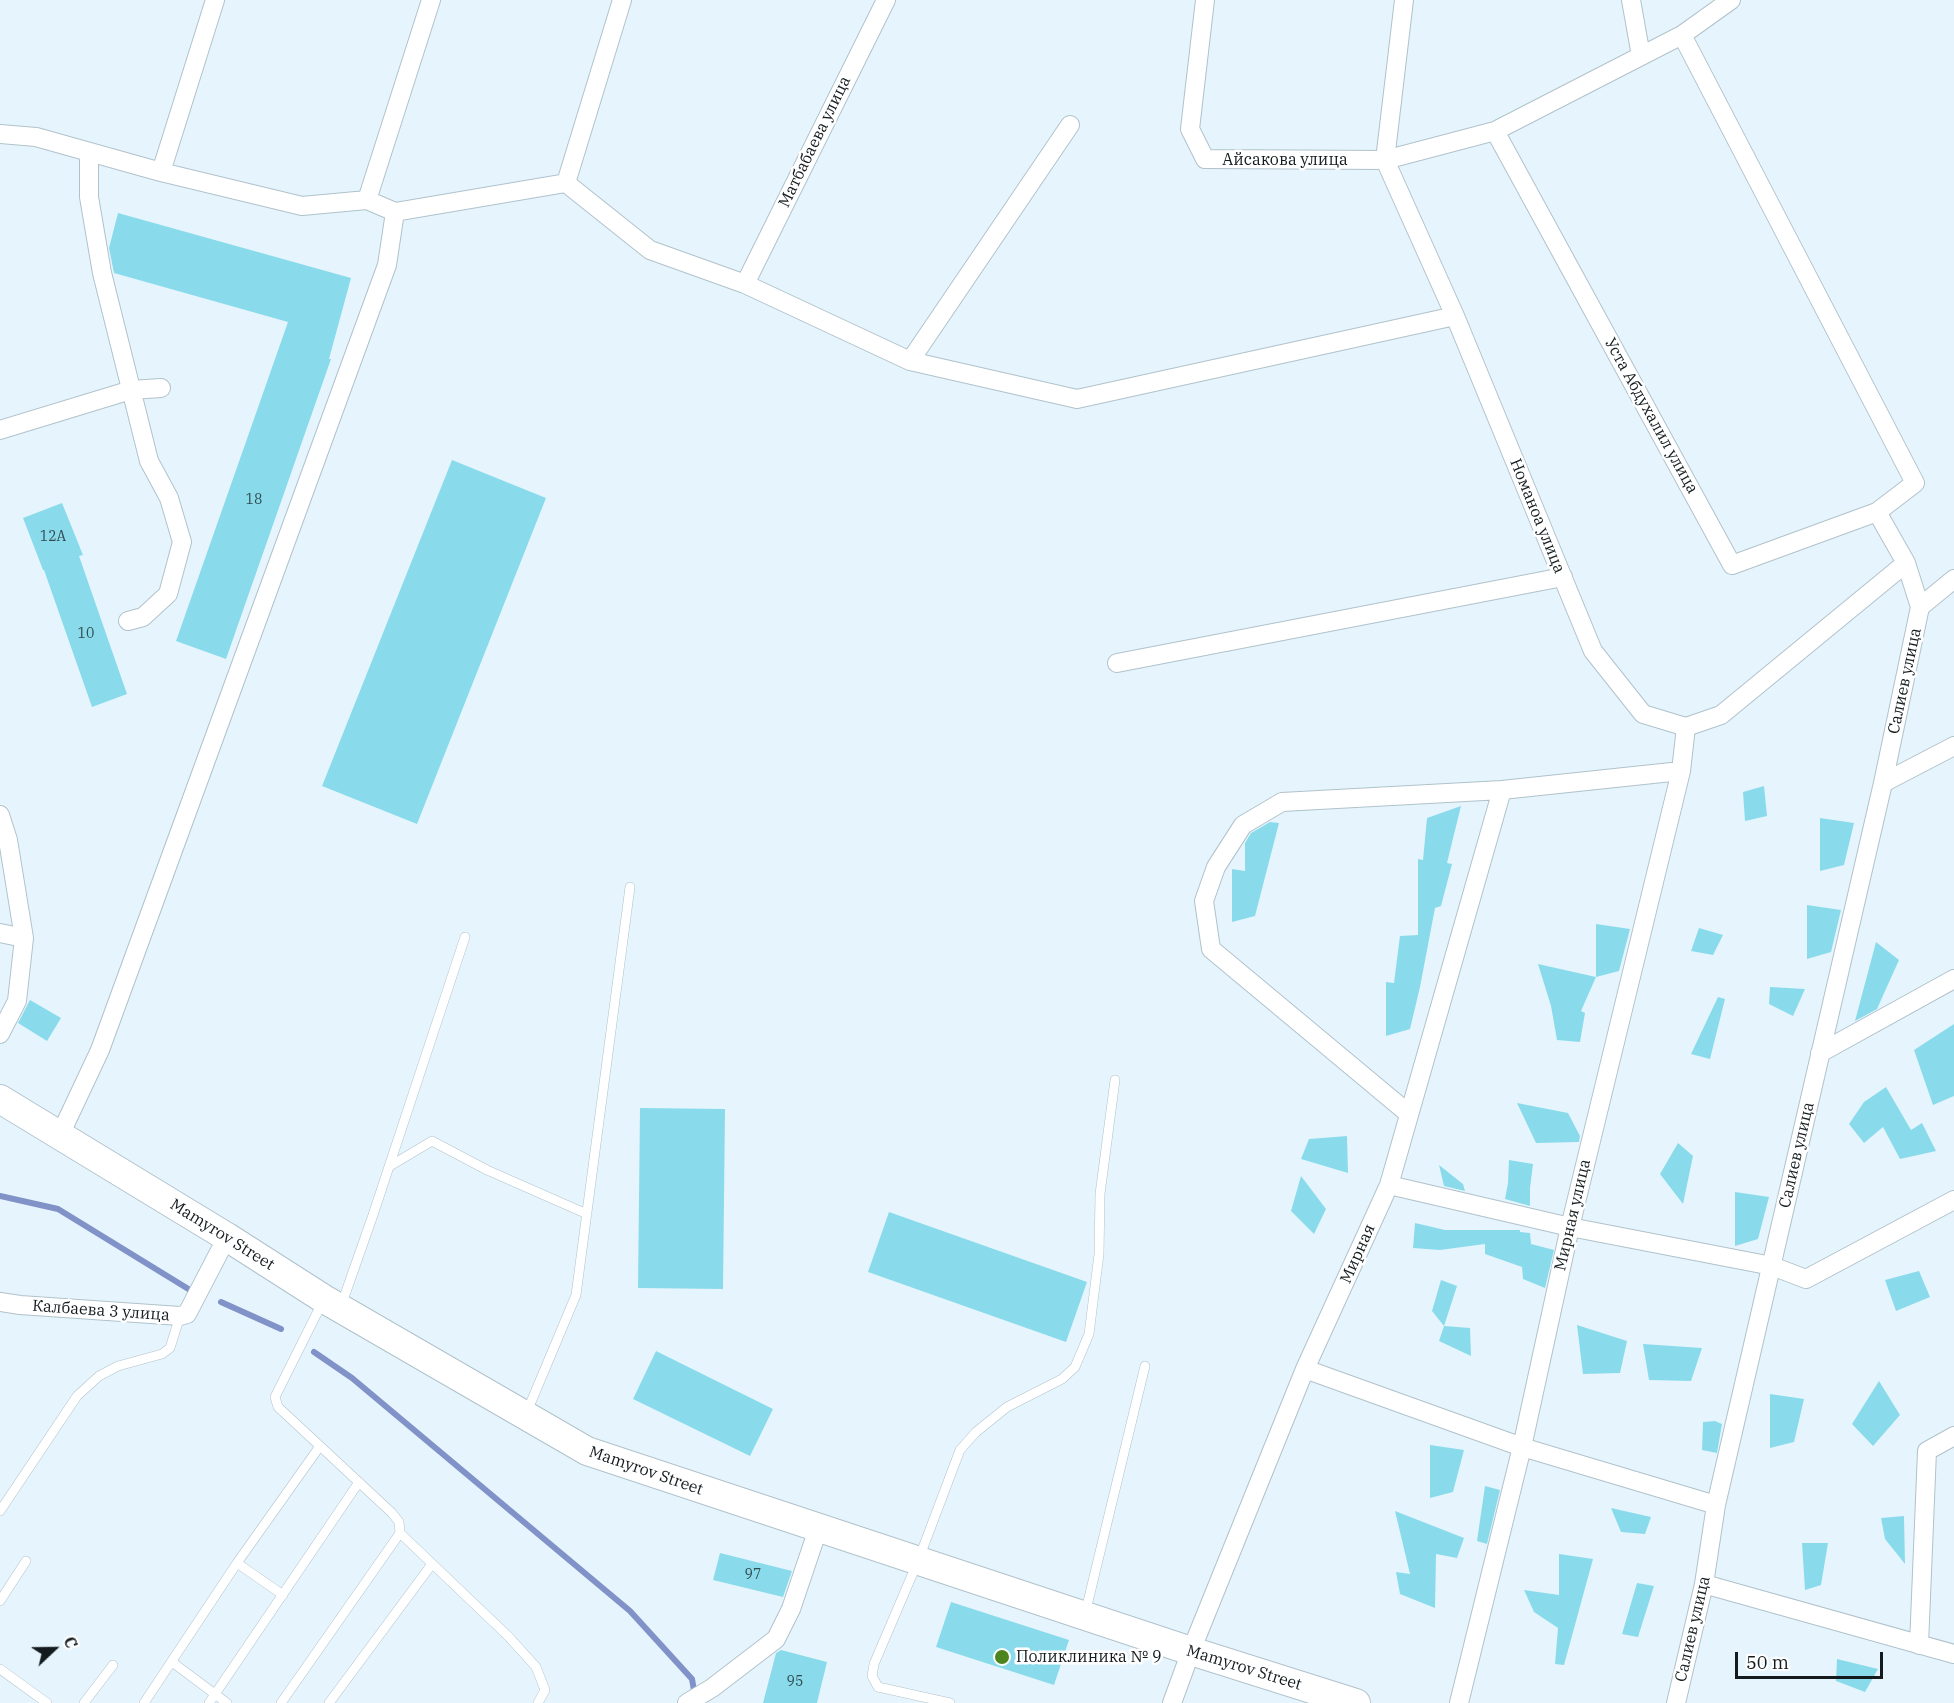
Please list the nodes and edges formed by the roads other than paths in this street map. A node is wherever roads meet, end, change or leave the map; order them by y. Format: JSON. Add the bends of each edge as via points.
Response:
{"nodes":[{"id":1,"x":215,"y":0,"type":"edge"},
{"id":2,"x":431,"y":0,"type":"edge"},
{"id":3,"x":622,"y":0,"type":"edge"},
{"id":4,"x":886,"y":0,"type":"edge"},
{"id":5,"x":1205,"y":0,"type":"edge"},
{"id":6,"x":1404,"y":0,"type":"edge"},
{"id":7,"x":1631,"y":0,"type":"edge"},
{"id":8,"x":1731,"y":0,"type":"edge"},
{"id":9,"x":1682,"y":35,"type":"junction"},
{"id":10,"x":1641,"y":56,"type":"junction"},
{"id":11,"x":1070,"y":125,"type":"dead end"},
{"id":12,"x":1495,"y":131,"type":"junction"},
{"id":13,"x":0,"y":134,"type":"edge"},
{"id":14,"x":89,"y":152,"type":"junction"},
{"id":15,"x":1385,"y":160,"type":"junction"},
{"id":16,"x":161,"y":172,"type":"junction"},
{"id":17,"x":566,"y":183,"type":"junction"},
{"id":18,"x":367,"y":200,"type":"junction"},
{"id":19,"x":395,"y":212,"type":"junction"},
{"id":20,"x":745,"y":284,"type":"junction"},
{"id":21,"x":1455,"y":316,"type":"junction"},
{"id":22,"x":910,"y":361,"type":"junction"},
{"id":23,"x":161,"y":387,"type":"dead end"},
{"id":24,"x":131,"y":390,"type":"junction"},
{"id":25,"x":0,"y":430,"type":"edge"},
{"id":26,"x":1877,"y":512,"type":"junction"},
{"id":27,"x":1906,"y":563,"type":"junction"},
{"id":28,"x":1563,"y":577,"type":"junction"},
{"id":29,"x":1954,"y":579,"type":"edge"},
{"id":30,"x":1920,"y":607,"type":"junction"},
{"id":31,"x":128,"y":621,"type":"dead end"},
{"id":32,"x":1117,"y":663,"type":"dead end"},
{"id":33,"x":1686,"y":727,"type":"junction"},
{"id":34,"x":1954,"y":746,"type":"edge"},
{"id":35,"x":1681,"y":771,"type":"junction"},
{"id":36,"x":1883,"y":783,"type":"junction"},
{"id":37,"x":1502,"y":790,"type":"junction"},
{"id":38,"x":0,"y":815,"type":"edge"},
{"id":39,"x":630,"y":887,"type":"dead end"},
{"id":40,"x":0,"y":933,"type":"edge"},
{"id":41,"x":465,"y":937,"type":"dead end"},
{"id":42,"x":24,"y":938,"type":"junction"},
{"id":43,"x":1954,"y":979,"type":"edge"},
{"id":44,"x":0,"y":1034,"type":"edge"},
{"id":45,"x":1820,"y":1053,"type":"junction"},
{"id":46,"x":1115,"y":1080,"type":"dead end"},
{"id":47,"x":0,"y":1099,"type":"edge"},
{"id":48,"x":1409,"y":1114,"type":"junction"},
{"id":49,"x":60,"y":1136,"type":"junction"},
{"id":50,"x":390,"y":1166,"type":"junction"},
{"id":51,"x":1389,"y":1185,"type":"junction"},
{"id":52,"x":1954,"y":1200,"type":"edge"},
{"id":53,"x":586,"y":1214,"type":"junction"},
{"id":54,"x":1570,"y":1227,"type":"junction"},
{"id":55,"x":227,"y":1237,"type":"junction"},
{"id":56,"x":1772,"y":1266,"type":"junction"},
{"id":57,"x":0,"y":1302,"type":"edge"},
{"id":58,"x":332,"y":1303,"type":"junction"},
{"id":59,"x":180,"y":1316,"type":"junction"},
{"id":60,"x":1145,"y":1366,"type":"dead end"},
{"id":61,"x":1305,"y":1369,"type":"junction"},
{"id":62,"x":525,"y":1416,"type":"junction"},
{"id":63,"x":1954,"y":1436,"type":"edge"},
{"id":64,"x":320,"y":1446,"type":"junction"},
{"id":65,"x":1522,"y":1447,"type":"junction"},
{"id":66,"x":359,"y":1482,"type":"junction"},
{"id":67,"x":1716,"y":1505,"type":"junction"},
{"id":68,"x":0,"y":1511,"type":"edge"},
{"id":69,"x":818,"y":1529,"type":"junction"},
{"id":70,"x":400,"y":1533,"type":"junction"},
{"id":71,"x":26,"y":1560,"type":"dead end"},
{"id":72,"x":918,"y":1561,"type":"junction"},
{"id":73,"x":237,"y":1563,"type":"junction"},
{"id":74,"x":432,"y":1564,"type":"junction"},
{"id":75,"x":1704,"y":1584,"type":"junction"},
{"id":76,"x":283,"y":1594,"type":"junction"},
{"id":77,"x":0,"y":1601,"type":"edge"},
{"id":78,"x":1085,"y":1616,"type":"junction"},
{"id":79,"x":1919,"y":1645,"type":"junction"},
{"id":80,"x":1191,"y":1651,"type":"junction"},
{"id":81,"x":1954,"y":1653,"type":"edge"},
{"id":82,"x":172,"y":1662,"type":"junction"},
{"id":83,"x":113,"y":1665,"type":"dead end"},
{"id":84,"x":0,"y":1669,"type":"edge"},
{"id":85,"x":215,"y":1694,"type":"junction"},
{"id":86,"x":47,"y":1703,"type":"edge"},
{"id":87,"x":84,"y":1703,"type":"edge"},
{"id":88,"x":144,"y":1703,"type":"edge"},
{"id":89,"x":209,"y":1703,"type":"edge"},
{"id":90,"x":227,"y":1703,"type":"edge"},
{"id":91,"x":281,"y":1703,"type":"edge"},
{"id":92,"x":329,"y":1703,"type":"edge"},
{"id":93,"x":538,"y":1703,"type":"edge"},
{"id":94,"x":687,"y":1703,"type":"edge"},
{"id":95,"x":950,"y":1703,"type":"edge"},
{"id":96,"x":1172,"y":1703,"type":"edge"},
{"id":97,"x":1356,"y":1703,"type":"edge"},
{"id":98,"x":1459,"y":1703,"type":"edge"},
{"id":99,"x":1676,"y":1703,"type":"edge"}],
"edges":[{"from":1,"to":16,"type":"street"},
{"from":2,"to":18,"type":"street"},
{"from":3,"to":17,"type":"street"},
{"from":4,"to":20,"type":"street","name":"Матбабаева улица"},
{"from":5,"to":15,"type":"street","name":"Айсакова улица","via":[[1190,129],[1205,159]]},
{"from":6,"to":15,"type":"street"},
{"from":7,"to":10,"type":"street"},
{"from":8,"to":9,"type":"street"},
{"from":9,"to":10,"type":"street"},
{"from":9,"to":26,"type":"street","name":"Уста Абдухалил улица","via":[[1915,483]]},
{"from":10,"to":12,"type":"street"},
{"from":11,"to":22,"type":"street"},
{"from":12,"to":15,"type":"street"},
{"from":12,"to":26,"type":"street","name":"Уста Абдухалил улица","via":[[1732,565]]},
{"from":13,"to":14,"type":"street","via":[[36,137]]},
{"from":14,"to":16,"type":"street"},
{"from":14,"to":24,"type":"street","via":[[89,197],[102,273]]},
{"from":15,"to":21,"type":"street","name":"Номаноа улица"},
{"from":16,"to":18,"type":"street","via":[[302,206]]},
{"from":17,"to":19,"type":"street"},
{"from":17,"to":20,"type":"street","via":[[650,250]]},
{"from":18,"to":19,"type":"street"},
{"from":19,"to":49,"type":"street","via":[[387,265],[100,1050]]},
{"from":20,"to":22,"type":"street"},
{"from":21,"to":22,"type":"street","via":[[1077,399]]},
{"from":21,"to":28,"type":"street","name":"Номаноа улица"},
{"from":23,"to":24,"type":"street"},
{"from":24,"to":25,"type":"street"},
{"from":24,"to":31,"type":"street","via":[[149,461],[169,498],[182,542],[168,594],[143,617]]},
{"from":26,"to":27,"type":"street"},
{"from":27,"to":30,"type":"street"},
{"from":27,"to":33,"type":"street","via":[[1721,715]]},
{"from":28,"to":32,"type":"street"},
{"from":28,"to":33,"type":"street","name":"Номаноа улица","via":[[1593,651],[1643,714]]},
{"from":29,"to":30,"type":"street"},
{"from":30,"to":36,"type":"street","name":"Салиев улица"},
{"from":33,"to":35,"type":"street","name":"Мирная улица"},
{"from":34,"to":36,"type":"street"},
{"from":35,"to":37,"type":"street"},
{"from":35,"to":54,"type":"street","name":"Мирная улица"},
{"from":36,"to":45,"type":"street","name":"Салиев улица"},
{"from":37,"to":48,"type":"street","name":"Мирная"},
{"from":37,"to":48,"type":"street","via":[[1282,802],[1243,825],[1216,867],[1204,901],[1211,949]]},
{"from":38,"to":42,"type":"street","via":[[8,840]]},
{"from":39,"to":53,"type":"lane"},
{"from":40,"to":42,"type":"street"},
{"from":41,"to":50,"type":"lane"},
{"from":42,"to":44,"type":"street","via":[[17,1001]]},
{"from":43,"to":45,"type":"street"},
{"from":45,"to":56,"type":"street","name":"Салиев улица"},
{"from":46,"to":72,"type":"lane","via":[[1100,1194],[1099,1254],[1089,1335],[1069,1373],[1007,1407],[960,1450]]},
{"from":47,"to":49,"type":"main road","name":"Mamyrov Street"},
{"from":48,"to":51,"type":"street","name":"Мирная"},
{"from":49,"to":55,"type":"main road","name":"Mamyrov Street"},
{"from":50,"to":53,"type":"lane","via":[[432,1141],[486,1170]]},
{"from":50,"to":58,"type":"lane"},
{"from":51,"to":54,"type":"street"},
{"from":51,"to":61,"type":"street","name":"Мирная"},
{"from":52,"to":56,"type":"street","via":[[1806,1279]]},
{"from":53,"to":62,"type":"lane","via":[[576,1295]]},
{"from":54,"to":56,"type":"street"},
{"from":54,"to":65,"type":"street","name":"Мирная улица"},
{"from":55,"to":58,"type":"main road","name":"Mamyrov Street"},
{"from":55,"to":59,"type":"street","name":"Калбаева 3 улица","via":[[187,1314]]},
{"from":56,"to":67,"type":"street","name":"Салиев улица"},
{"from":57,"to":59,"type":"street","name":"Калбаева 3 улица"},
{"from":58,"to":62,"type":"main road","name":"Mamyrov Street"},
{"from":58,"to":64,"type":"lane","via":[[275,1397],[278,1407]]},
{"from":59,"to":68,"type":"lane","via":[[170,1348],[162,1354],[118,1366],[99,1376],[77,1396]]},
{"from":60,"to":78,"type":"lane"},
{"from":61,"to":65,"type":"street"},
{"from":61,"to":80,"type":"street","name":"Мирная"},
{"from":62,"to":69,"type":"main road","name":"Mamyrov Street","via":[[587,1451]]},
{"from":63,"to":79,"type":"street","via":[[1927,1451]]},
{"from":64,"to":66,"type":"lane"},
{"from":64,"to":73,"type":"lane"},
{"from":65,"to":67,"type":"street"},
{"from":65,"to":98,"type":"street","name":"Мирная улица"},
{"from":66,"to":70,"type":"lane","via":[[392,1513],[399,1522]]},
{"from":66,"to":76,"type":"lane"},
{"from":67,"to":75,"type":"street","name":"Салиев улица"},
{"from":69,"to":72,"type":"main road","name":"Mamyrov Street"},
{"from":69,"to":94,"type":"street","via":[[791,1609],[776,1639]]},
{"from":70,"to":74,"type":"lane"},
{"from":70,"to":91,"type":"lane"},
{"from":71,"to":77,"type":"lane"},
{"from":72,"to":78,"type":"main road","name":"Mamyrov Street"},
{"from":72,"to":95,"type":"lane","via":[[873,1664],[872,1676],[878,1687]]},
{"from":73,"to":76,"type":"lane"},
{"from":73,"to":82,"type":"lane"},
{"from":74,"to":92,"type":"lane"},
{"from":74,"to":93,"type":"lane","via":[[536,1667],[545,1690]]},
{"from":75,"to":79,"type":"street"},
{"from":75,"to":99,"type":"street","name":"Салиев улица"},
{"from":76,"to":85,"type":"lane"},
{"from":78,"to":80,"type":"main road","name":"Mamyrov Street"},
{"from":79,"to":81,"type":"street"},
{"from":80,"to":96,"type":"street","name":"Мирная"},
{"from":80,"to":97,"type":"main road","name":"Mamyrov Street"},
{"from":82,"to":85,"type":"lane"},
{"from":82,"to":88,"type":"lane"},
{"from":83,"to":87,"type":"lane"},
{"from":84,"to":86,"type":"lane"},
{"from":85,"to":89,"type":"lane"},
{"from":85,"to":90,"type":"lane"}]}
